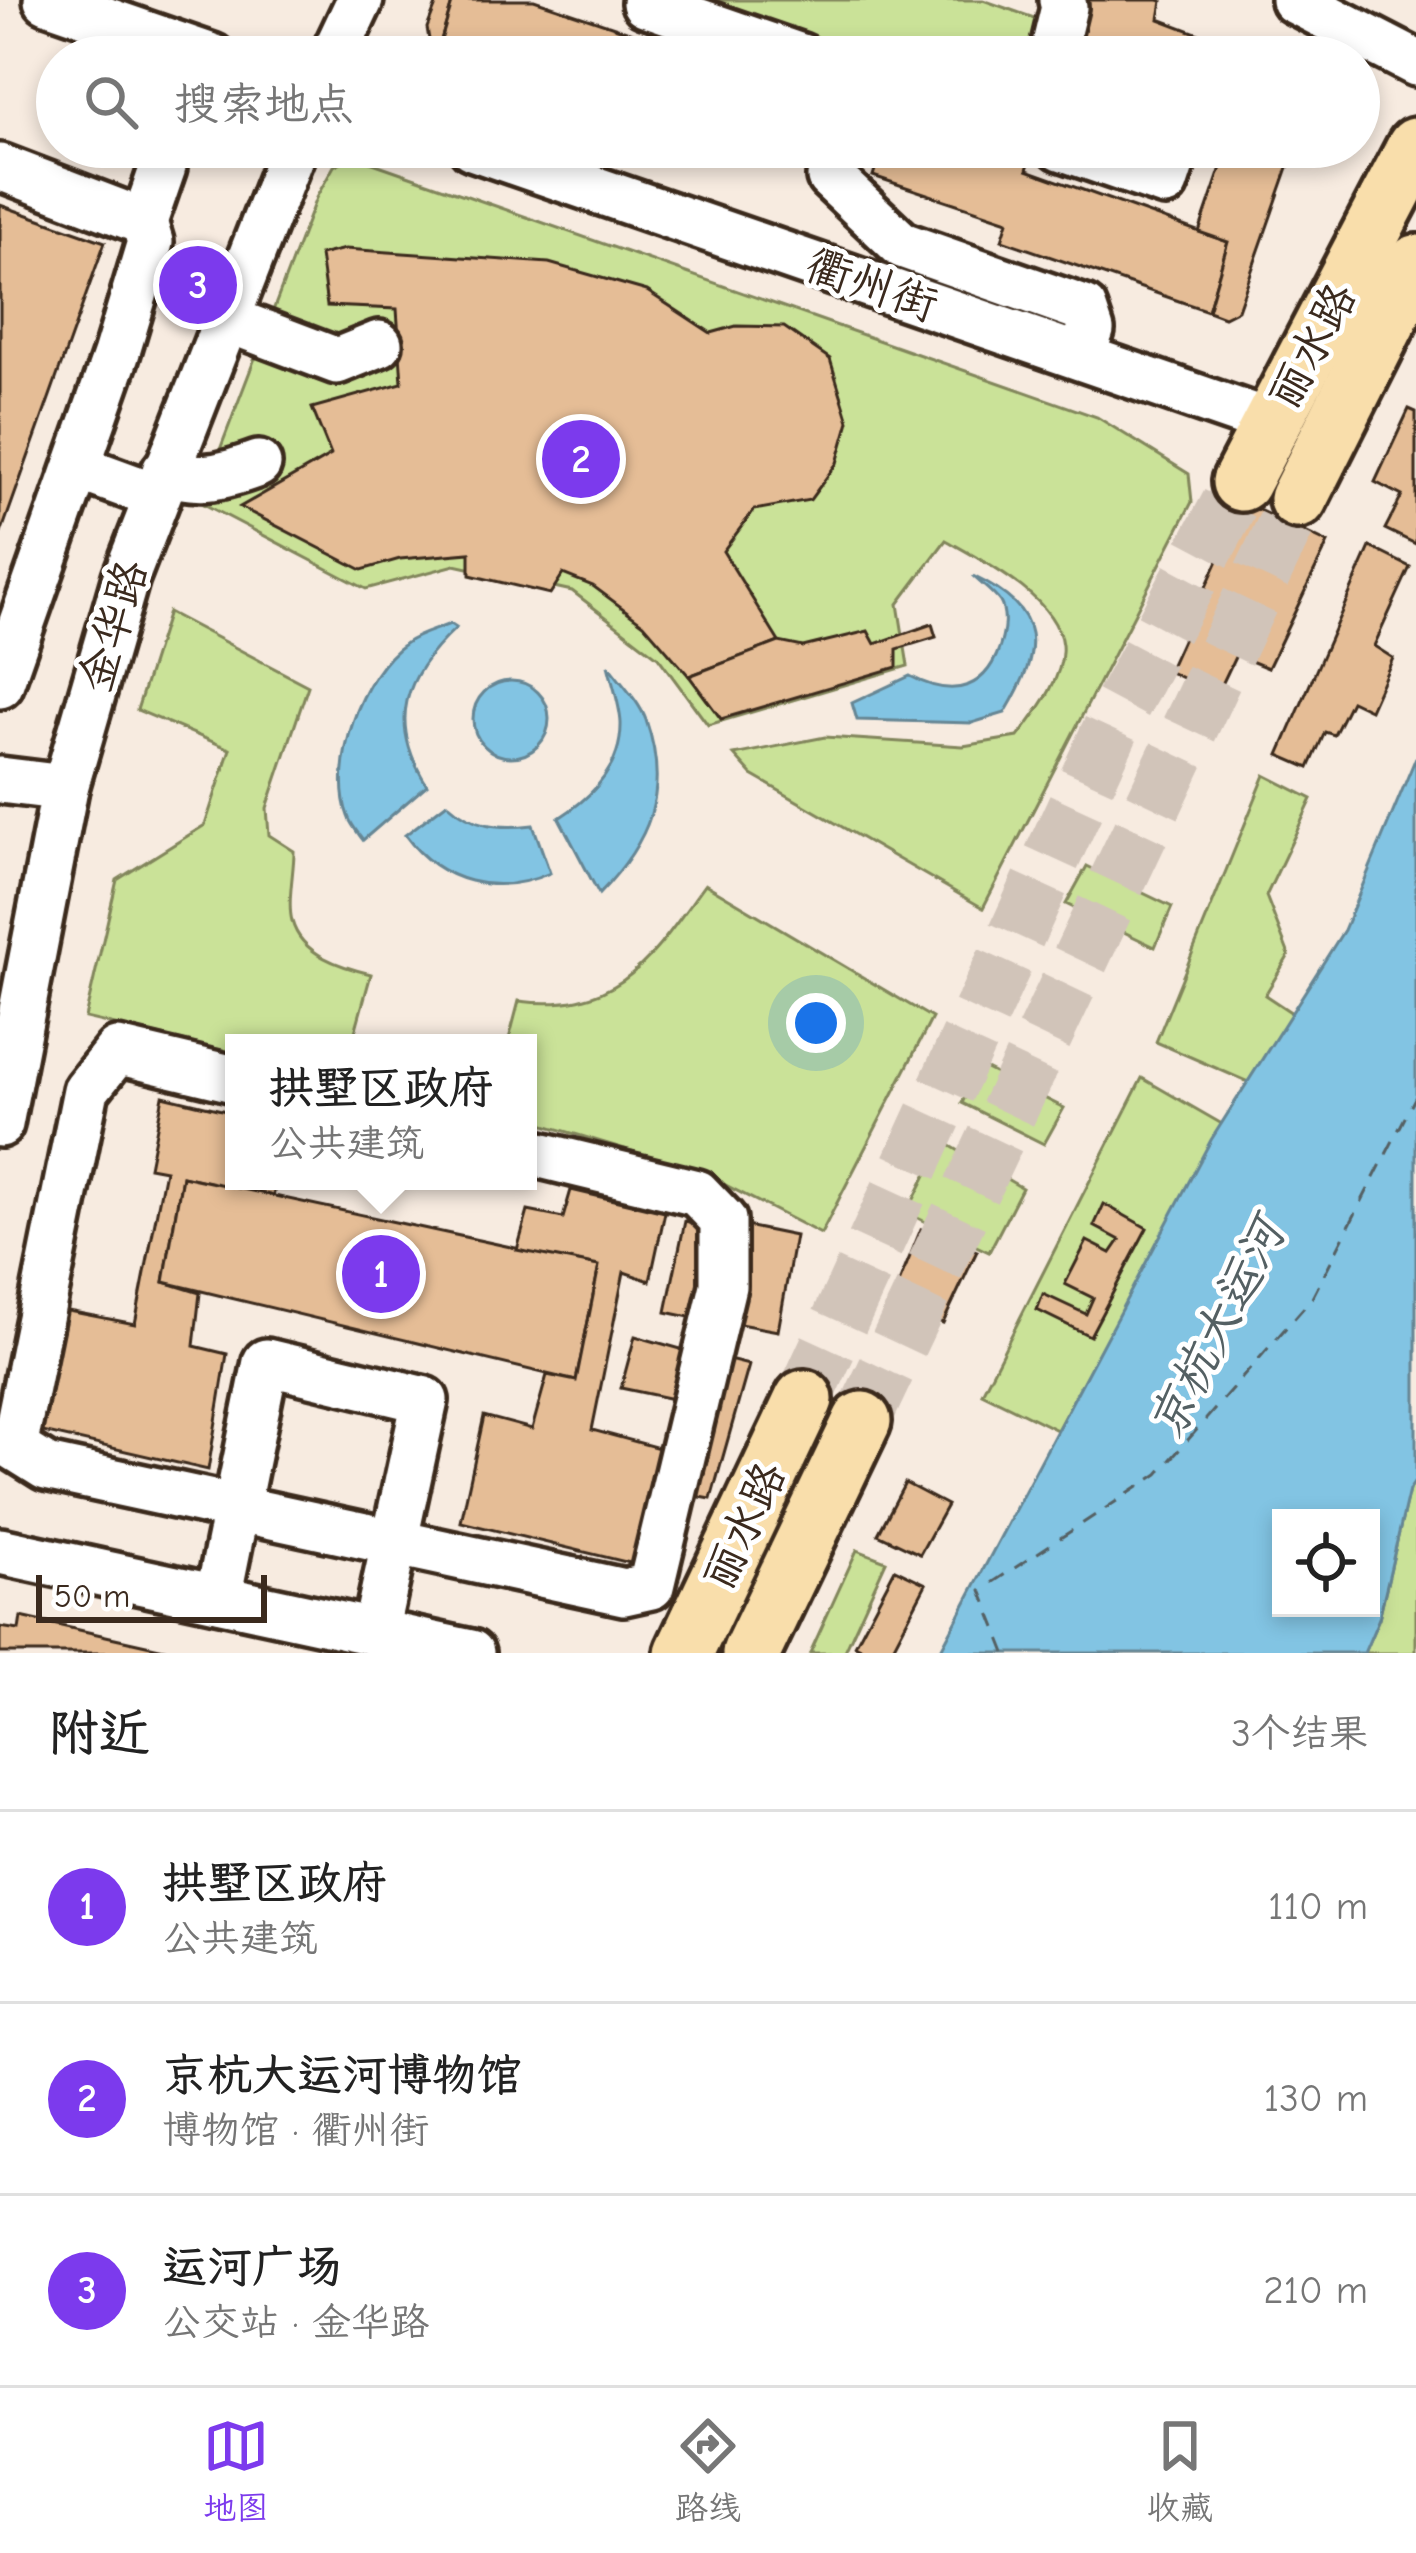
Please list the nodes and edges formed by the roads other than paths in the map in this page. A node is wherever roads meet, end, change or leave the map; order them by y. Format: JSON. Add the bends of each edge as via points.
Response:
{"nodes":[{"id":1,"x":47,"y":0,"type":"edge"},
{"id":2,"x":360,"y":0,"type":"edge"},
{"id":3,"x":1062,"y":0,"type":"edge"},
{"id":4,"x":1294,"y":0,"type":"edge"},
{"id":5,"x":645,"y":3,"type":"edge"},
{"id":6,"x":151,"y":36,"type":"edge"},
{"id":7,"x":343,"y":36,"type":"edge"},
{"id":8,"x":740,"y":36,"type":"edge"},
{"id":9,"x":1057,"y":36,"type":"edge"},
{"id":10,"x":1364,"y":36,"type":"edge"},
{"id":11,"x":1380,"y":44,"type":"edge"},
{"id":12,"x":1416,"y":63,"type":"edge"},
{"id":13,"x":1416,"y":147,"type":"edge"},
{"id":14,"x":0,"y":167,"type":"edge"},
{"id":15,"x":163,"y":168,"type":"edge"},
{"id":16,"x":286,"y":168,"type":"edge"},
{"id":17,"x":533,"y":168,"type":"edge"},
{"id":18,"x":833,"y":168,"type":"edge"},
{"id":19,"x":1122,"y":168,"type":"edge"},
{"id":20,"x":1171,"y":168,"type":"edge"},
{"id":21,"x":144,"y":222,"type":"junction"},
{"id":22,"x":1416,"y":264,"type":"edge"},
{"id":23,"x":226,"y":319,"type":"junction"},
{"id":24,"x":379,"y":344,"type":"dead end"},
{"id":25,"x":1081,"y":357,"type":"junction"},
{"id":26,"x":1271,"y":423,"type":"junction"},
{"id":27,"x":258,"y":464,"type":"dead end"},
{"id":28,"x":77,"y":467,"type":"junction"},
{"id":29,"x":1241,"y":482,"type":"tunnel mouth"},
{"id":30,"x":161,"y":483,"type":"junction"},
{"id":31,"x":1298,"y":499,"type":"tunnel mouth"},
{"id":32,"x":0,"y":685,"type":"edge"},
{"id":33,"x":0,"y":781,"type":"edge"},
{"id":34,"x":65,"y":788,"type":"junction"},
{"id":35,"x":225,"y":1077,"type":"edge"},
{"id":36,"x":1,"y":1115,"type":"edge"},
{"id":37,"x":537,"y":1154,"type":"edge"},
{"id":38,"x":804,"y":1399,"type":"tunnel mouth"},
{"id":39,"x":862,"y":1421,"type":"tunnel mouth"},
{"id":40,"x":235,"y":1508,"type":"junction"},
{"id":41,"x":397,"y":1543,"type":"junction"},
{"id":42,"x":0,"y":1551,"type":"edge"},
{"id":43,"x":218,"y":1598,"type":"junction"},
{"id":44,"x":375,"y":1632,"type":"junction"},
{"id":45,"x":471,"y":1653,"type":"edge"},
{"id":46,"x":684,"y":1653,"type":"edge"},
{"id":47,"x":751,"y":1653,"type":"edge"}],
"edges":[{"from":1,"to":6,"type":"street"},
{"from":2,"to":7,"type":"street"},
{"from":3,"to":9,"type":"street"},
{"from":4,"to":10,"type":"street"},
{"from":5,"to":8,"type":"street"},
{"from":11,"to":12,"type":"street"},
{"from":13,"to":26,"type":"main road","name":"丽水路"},
{"from":14,"to":21,"type":"street"},
{"from":15,"to":21,"type":"street"},
{"from":16,"to":23,"type":"street","name":"金华路"},
{"from":17,"to":25,"type":"street","name":"衢州街"},
{"from":18,"to":25,"type":"street","via":[[830,177],[902,245],[1084,309],[1091,330]]},
{"from":19,"to":20,"type":"street","via":[[1166,183]]},
{"from":21,"to":28,"type":"street","via":[[150,242]]},
{"from":22,"to":31,"type":"main road","name":"丽水路"},
{"from":23,"to":24,"type":"street","via":[[337,361]]},
{"from":23,"to":30,"type":"street","name":"金华路"},
{"from":25,"to":26,"type":"street","name":"衢州街"},
{"from":26,"to":29,"type":"main road","name":"丽水路"},
{"from":27,"to":30,"type":"street"},
{"from":28,"to":30,"type":"street"},
{"from":28,"to":32,"type":"street"},
{"from":30,"to":34,"type":"street","name":"金华路","via":[[125,577]]},
{"from":33,"to":34,"type":"street"},
{"from":34,"to":36,"type":"street","name":"金华路"},
{"from":35,"to":40,"type":"street","via":[[117,1051],[86,1090],[14,1447],[46,1467]]},
{"from":37,"to":41,"type":"street","via":[[697,1193],[724,1220],[723,1286],[651,1586],[624,1592]]},
{"from":38,"to":46,"type":"main road","name":"丽水路"},
{"from":39,"to":47,"type":"main road","name":"丽水路"},
{"from":40,"to":41,"type":"street"},
{"from":40,"to":41,"type":"street","via":[[266,1362],[424,1400]]},
{"from":40,"to":43,"type":"street"},
{"from":41,"to":44,"type":"street"},
{"from":42,"to":43,"type":"street"},
{"from":43,"to":44,"type":"street"},
{"from":44,"to":45,"type":"street"}]}
